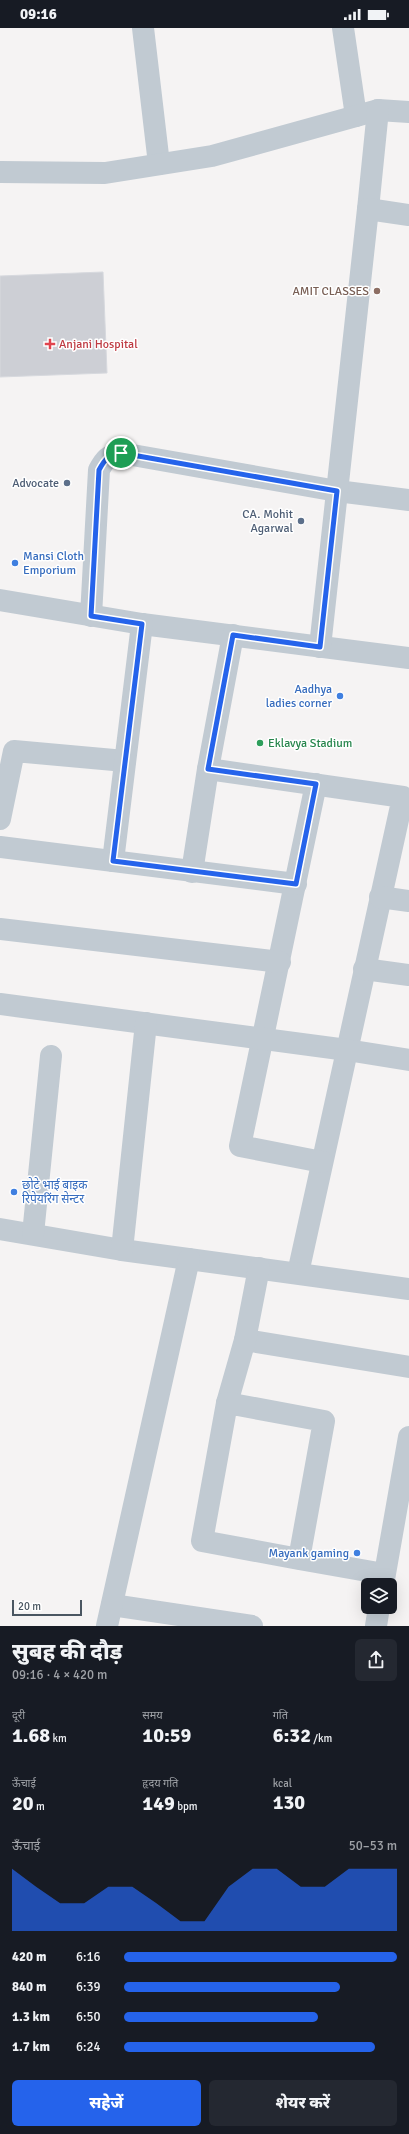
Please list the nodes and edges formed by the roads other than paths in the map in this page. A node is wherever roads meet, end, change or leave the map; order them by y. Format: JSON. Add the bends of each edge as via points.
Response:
{"nodes":[{"id":1,"x":143,"y":28,"type":"edge"},
{"id":2,"x":343,"y":28,"type":"edge"},
{"id":3,"x":378,"y":110,"type":"junction"},
{"id":4,"x":409,"y":112,"type":"edge"},
{"id":5,"x":356,"y":116,"type":"junction"},
{"id":6,"x":159,"y":164,"type":"junction"},
{"id":7,"x":0,"y":172,"type":"edge"},
{"id":8,"x":368,"y":210,"type":"junction"},
{"id":9,"x":409,"y":215,"type":"edge"},
{"id":10,"x":337,"y":491,"type":"junction"},
{"id":11,"x":409,"y":500,"type":"edge"},
{"id":12,"x":0,"y":600,"type":"edge"},
{"id":13,"x":91,"y":616,"type":"junction"},
{"id":14,"x":142,"y":624,"type":"junction"},
{"id":15,"x":233,"y":635,"type":"junction"},
{"id":16,"x":320,"y":647,"type":"junction"},
{"id":17,"x":409,"y":658,"type":"edge"},
{"id":18,"x":125,"y":761,"type":"junction"},
{"id":19,"x":208,"y":769,"type":"junction"},
{"id":20,"x":316,"y":784,"type":"junction"},
{"id":21,"x":3,"y":788,"type":"edge"},
{"id":22,"x":0,"y":820,"type":"edge"},
{"id":23,"x":0,"y":847,"type":"edge"},
{"id":24,"x":113,"y":861,"type":"junction"},
{"id":25,"x":192,"y":872,"type":"junction"},
{"id":26,"x":296,"y":884,"type":"junction"},
{"id":27,"x":380,"y":897,"type":"junction"},
{"id":28,"x":409,"y":901,"type":"edge"},
{"id":29,"x":0,"y":928,"type":"edge"},
{"id":30,"x":280,"y":962,"type":"junction"},
{"id":31,"x":364,"y":969,"type":"junction"},
{"id":32,"x":409,"y":975,"type":"edge"},
{"id":33,"x":0,"y":1004,"type":"edge"},
{"id":34,"x":146,"y":1024,"type":"junction"},
{"id":35,"x":263,"y":1039,"type":"junction"},
{"id":36,"x":347,"y":1050,"type":"junction"},
{"id":37,"x":51,"y":1056,"type":"dead end"},
{"id":38,"x":409,"y":1060,"type":"edge"},
{"id":39,"x":322,"y":1162,"type":"junction"},
{"id":40,"x":0,"y":1229,"type":"edge"},
{"id":41,"x":33,"y":1234,"type":"junction"},
{"id":42,"x":122,"y":1250,"type":"junction"},
{"id":43,"x":189,"y":1259,"type":"junction"},
{"id":44,"x":259,"y":1268,"type":"junction"},
{"id":45,"x":298,"y":1274,"type":"junction"},
{"id":46,"x":409,"y":1289,"type":"edge"},
{"id":47,"x":245,"y":1340,"type":"junction"},
{"id":48,"x":409,"y":1367,"type":"edge"},
{"id":49,"x":227,"y":1404,"type":"junction"},
{"id":50,"x":409,"y":1437,"type":"edge"},
{"id":51,"x":406,"y":1468,"type":"edge"},
{"id":52,"x":400,"y":1541,"type":"edge"},
{"id":53,"x":299,"y":1559,"type":"junction"},
{"id":54,"x":376,"y":1578,"type":"edge"},
{"id":55,"x":385,"y":1578,"type":"edge"},
{"id":56,"x":378,"y":1614,"type":"edge"},
{"id":57,"x":109,"y":1616,"type":"edge"},
{"id":58,"x":204,"y":1622,"type":"edge"},
{"id":59,"x":252,"y":1626,"type":"edge"},
{"id":60,"x":376,"y":1626,"type":"edge"}],
"edges":[{"from":1,"to":6,"type":"street"},
{"from":2,"to":5,"type":"street"},
{"from":3,"to":4,"type":"street"},
{"from":3,"to":5,"type":"street"},
{"from":3,"to":8,"type":"street"},
{"from":5,"to":6,"type":"street","via":[[212,156]]},
{"from":6,"to":7,"type":"street","via":[[105,173]]},
{"from":8,"to":9,"type":"street"},
{"from":8,"to":10,"type":"street"},
{"from":10,"to":11,"type":"street"},
{"from":10,"to":13,"type":"street","via":[[121,453],[111,455],[104,460],[99,470]]},
{"from":10,"to":16,"type":"street"},
{"from":12,"to":13,"type":"street"},
{"from":13,"to":14,"type":"street"},
{"from":14,"to":15,"type":"street"},
{"from":14,"to":18,"type":"street"},
{"from":15,"to":16,"type":"street"},
{"from":15,"to":19,"type":"street"},
{"from":16,"to":17,"type":"street"},
{"from":18,"to":21,"type":"street","via":[[14,751]]},
{"from":18,"to":24,"type":"street"},
{"from":19,"to":20,"type":"street"},
{"from":19,"to":25,"type":"street"},
{"from":20,"to":26,"type":"street"},
{"from":20,"to":27,"type":"street","via":[[403,797]]},
{"from":21,"to":22,"type":"street"},
{"from":23,"to":24,"type":"street"},
{"from":24,"to":25,"type":"street"},
{"from":25,"to":26,"type":"street"},
{"from":26,"to":30,"type":"street"},
{"from":27,"to":28,"type":"street"},
{"from":27,"to":31,"type":"street"},
{"from":29,"to":30,"type":"street"},
{"from":30,"to":35,"type":"street"},
{"from":31,"to":32,"type":"street"},
{"from":31,"to":36,"type":"street"},
{"from":33,"to":34,"type":"street"},
{"from":34,"to":35,"type":"street"},
{"from":34,"to":42,"type":"street"},
{"from":35,"to":36,"type":"street"},
{"from":35,"to":39,"type":"street","via":[[240,1146]]},
{"from":36,"to":38,"type":"street"},
{"from":36,"to":39,"type":"street"},
{"from":37,"to":41,"type":"street"},
{"from":39,"to":45,"type":"street"},
{"from":40,"to":41,"type":"street"},
{"from":41,"to":42,"type":"street"},
{"from":42,"to":43,"type":"street"},
{"from":43,"to":44,"type":"street"},
{"from":43,"to":57,"type":"street"},
{"from":44,"to":45,"type":"street"},
{"from":44,"to":47,"type":"street"},
{"from":45,"to":46,"type":"street"},
{"from":47,"to":48,"type":"street"},
{"from":47,"to":49,"type":"street"},
{"from":49,"to":53,"type":"street","via":[[202,1541]]},
{"from":49,"to":53,"type":"street","via":[[324,1421]]},
{"from":50,"to":51,"type":"street"},
{"from":51,"to":52,"type":"street"},
{"from":52,"to":55,"type":"street"},
{"from":53,"to":54,"type":"street"},
{"from":56,"to":60,"type":"street"},
{"from":57,"to":58,"type":"street"},
{"from":58,"to":59,"type":"street"}]}
